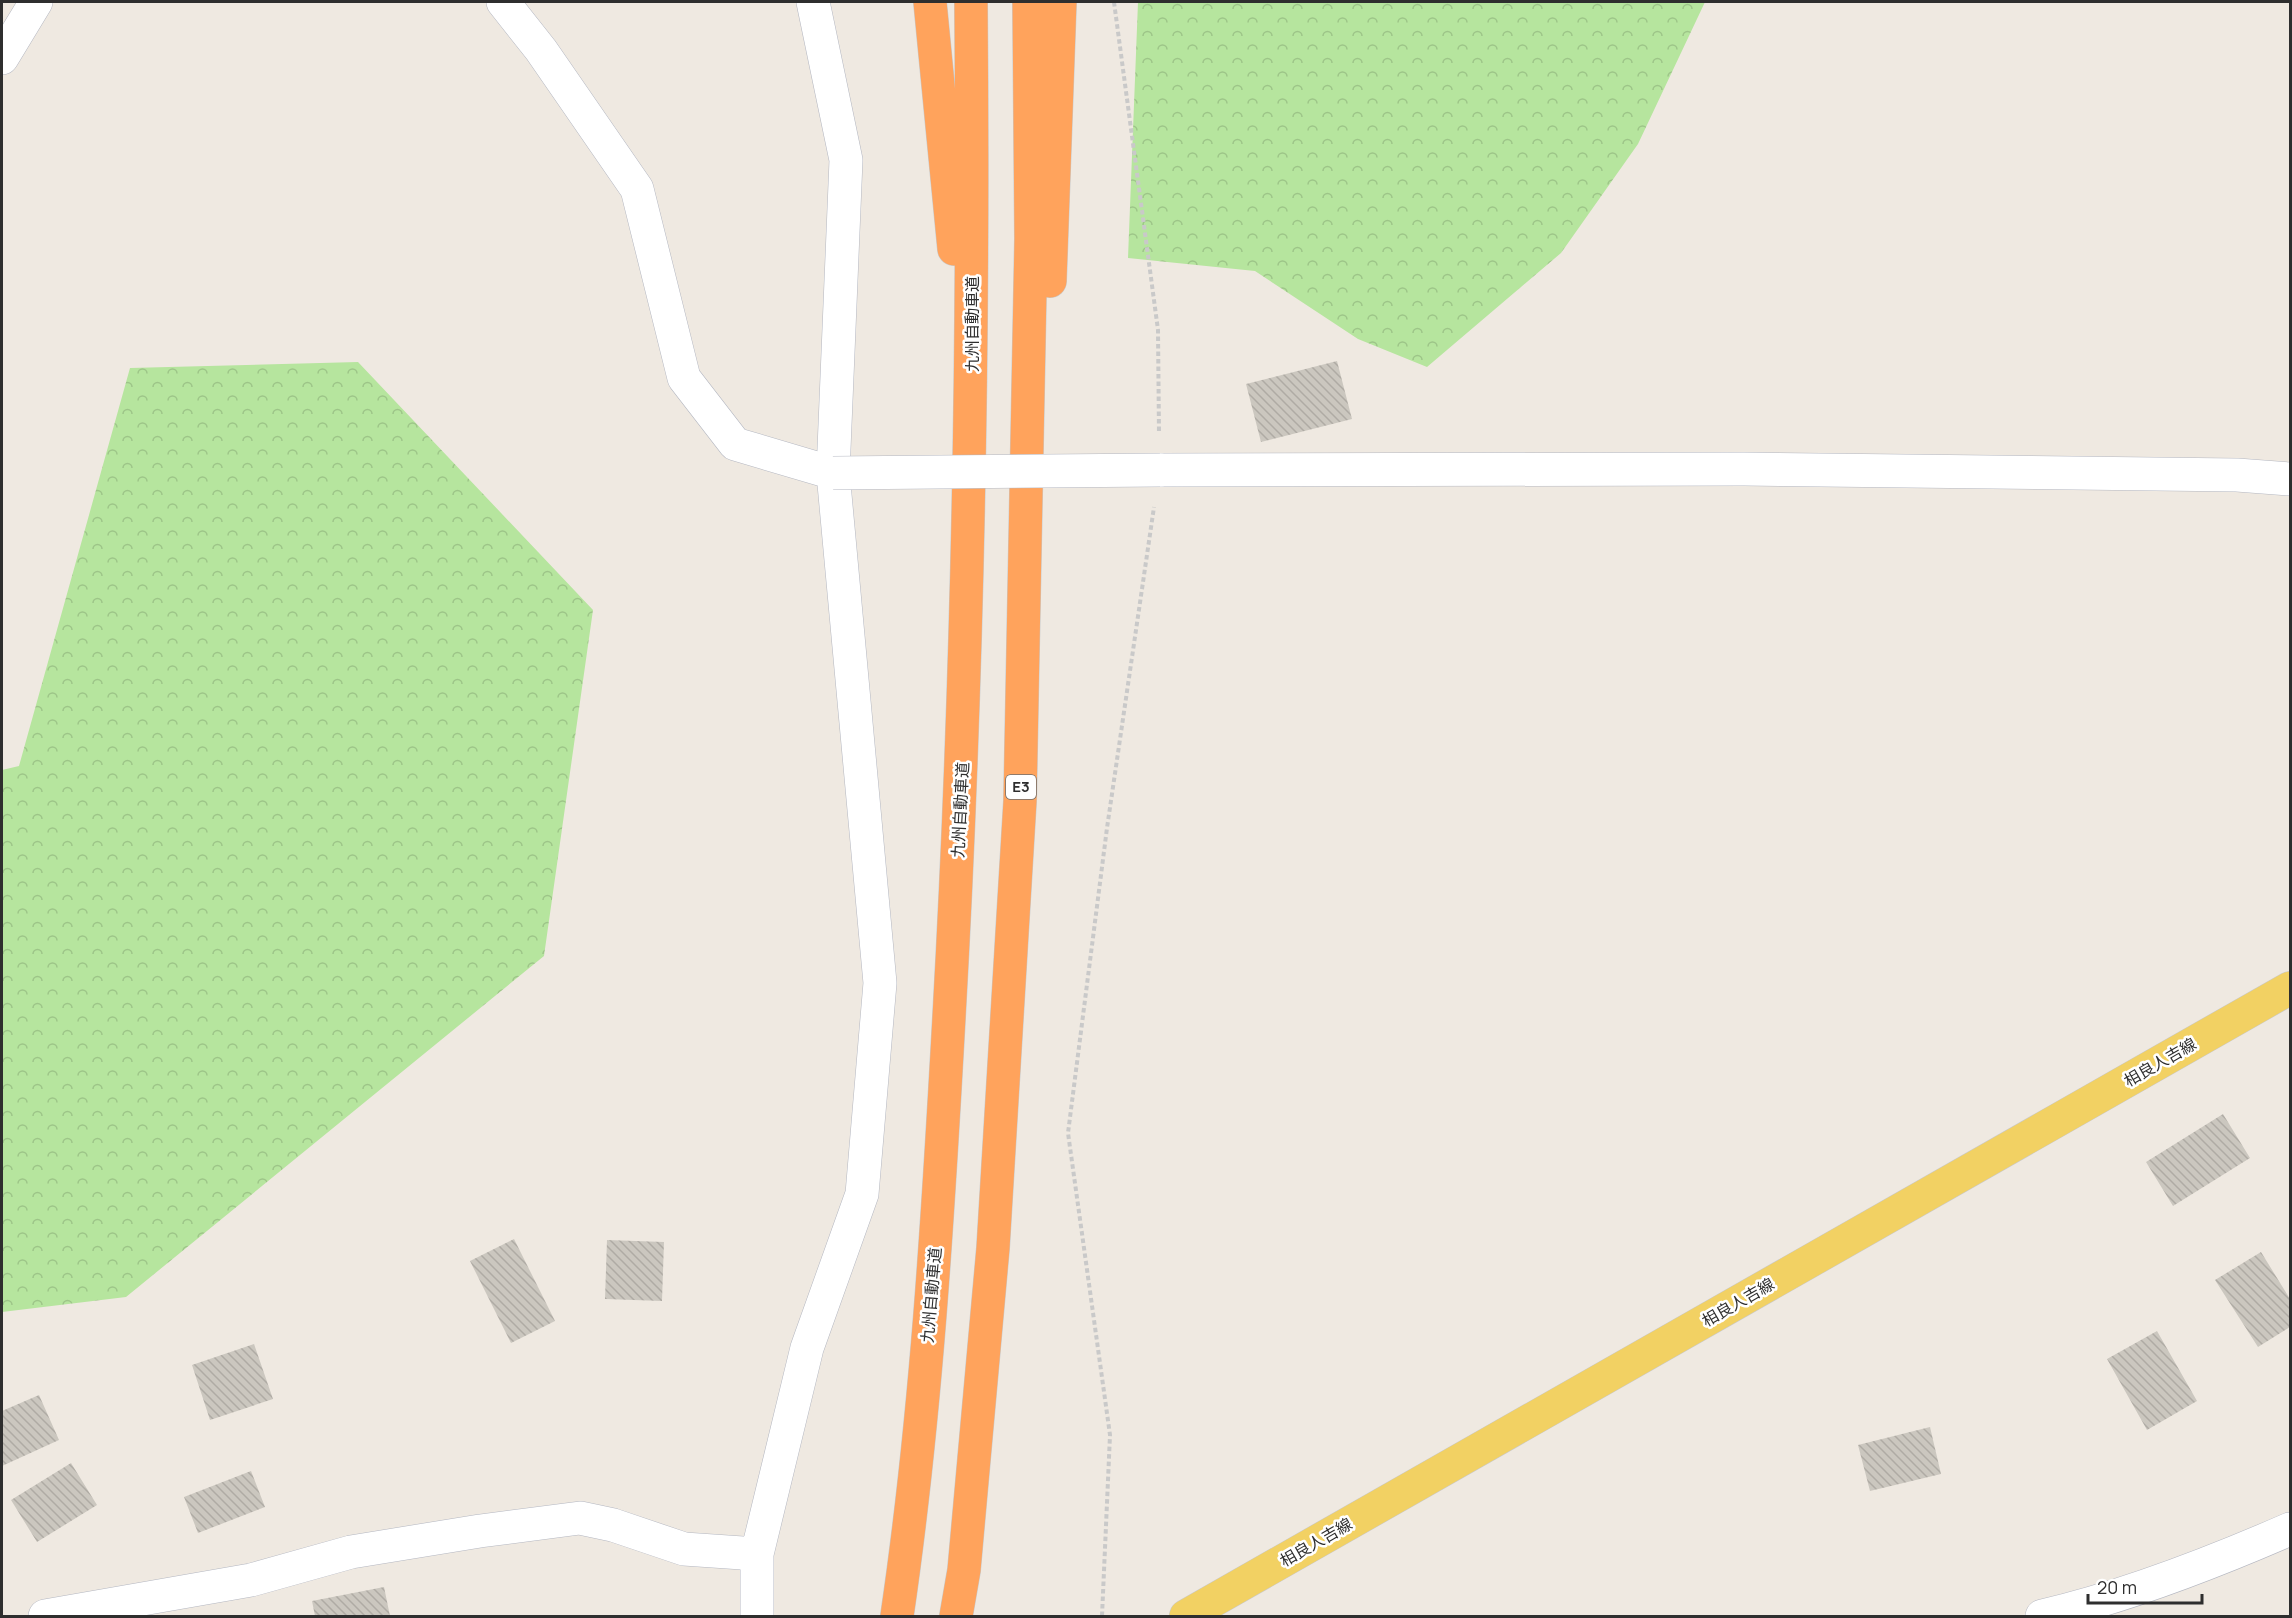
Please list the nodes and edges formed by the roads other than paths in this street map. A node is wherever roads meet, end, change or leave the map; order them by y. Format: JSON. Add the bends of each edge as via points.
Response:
{"nodes":[{"id":1,"x":36,"y":2,"type":"edge"},
{"id":2,"x":503,"y":2,"type":"edge"},
{"id":3,"x":813,"y":2,"type":"edge"},
{"id":4,"x":930,"y":2,"type":"edge"},
{"id":5,"x":971,"y":2,"type":"edge"},
{"id":6,"x":1029,"y":2,"type":"edge"},
{"id":7,"x":1060,"y":2,"type":"edge"},
{"id":8,"x":2,"y":58,"type":"edge"},
{"id":9,"x":971,"y":430,"type":"junction"},
{"id":10,"x":833,"y":473,"type":"junction"},
{"id":11,"x":2290,"y":479,"type":"edge"},
{"id":12,"x":1025,"y":585,"type":"junction"},
{"id":13,"x":2290,"y":987,"type":"edge"},
{"id":14,"x":2290,"y":1529,"type":"edge"},
{"id":15,"x":757,"y":1554,"type":"junction"},
{"id":16,"x":45,"y":1617,"type":"edge"},
{"id":17,"x":757,"y":1617,"type":"edge"},
{"id":18,"x":897,"y":1617,"type":"edge"},
{"id":19,"x":957,"y":1617,"type":"edge"},
{"id":20,"x":1186,"y":1617,"type":"edge"},
{"id":21,"x":2042,"y":1617,"type":"edge"}],
"edges":[{"from":1,"to":8,"type":"street"},
{"from":2,"to":10,"type":"street","via":[[637,189],[684,378],[735,444]]},
{"from":3,"to":10,"type":"street","via":[[846,160]]},
{"from":4,"to":9,"type":"highway"},
{"from":5,"to":9,"type":"highway","name":"九州自動車道"},
{"from":6,"to":12,"type":"highway","number":"E3","via":[[1031,239]]},
{"from":7,"to":12,"type":"highway","via":[[1054,241]]},
{"from":9,"to":18,"type":"highway","name":"九州自動車道","via":[[961,797],[937,1238]]},
{"from":10,"to":11,"type":"street","bridge":true,"via":[[1744,469],[2237,475]]},
{"from":10,"to":15,"type":"street","via":[[880,983],[862,1194],[807,1348]]},
{"from":12,"to":19,"type":"highway","number":"E3","via":[[1020,801],[993,1248]]},
{"from":13,"to":20,"type":"main road","name":"相良人吉線"},
{"from":14,"to":21,"type":"street","via":[[2235,1553]]},
{"from":15,"to":16,"type":"street","via":[[684,1549],[579,1518],[351,1552],[251,1580]]},
{"from":15,"to":17,"type":"street"}]}
